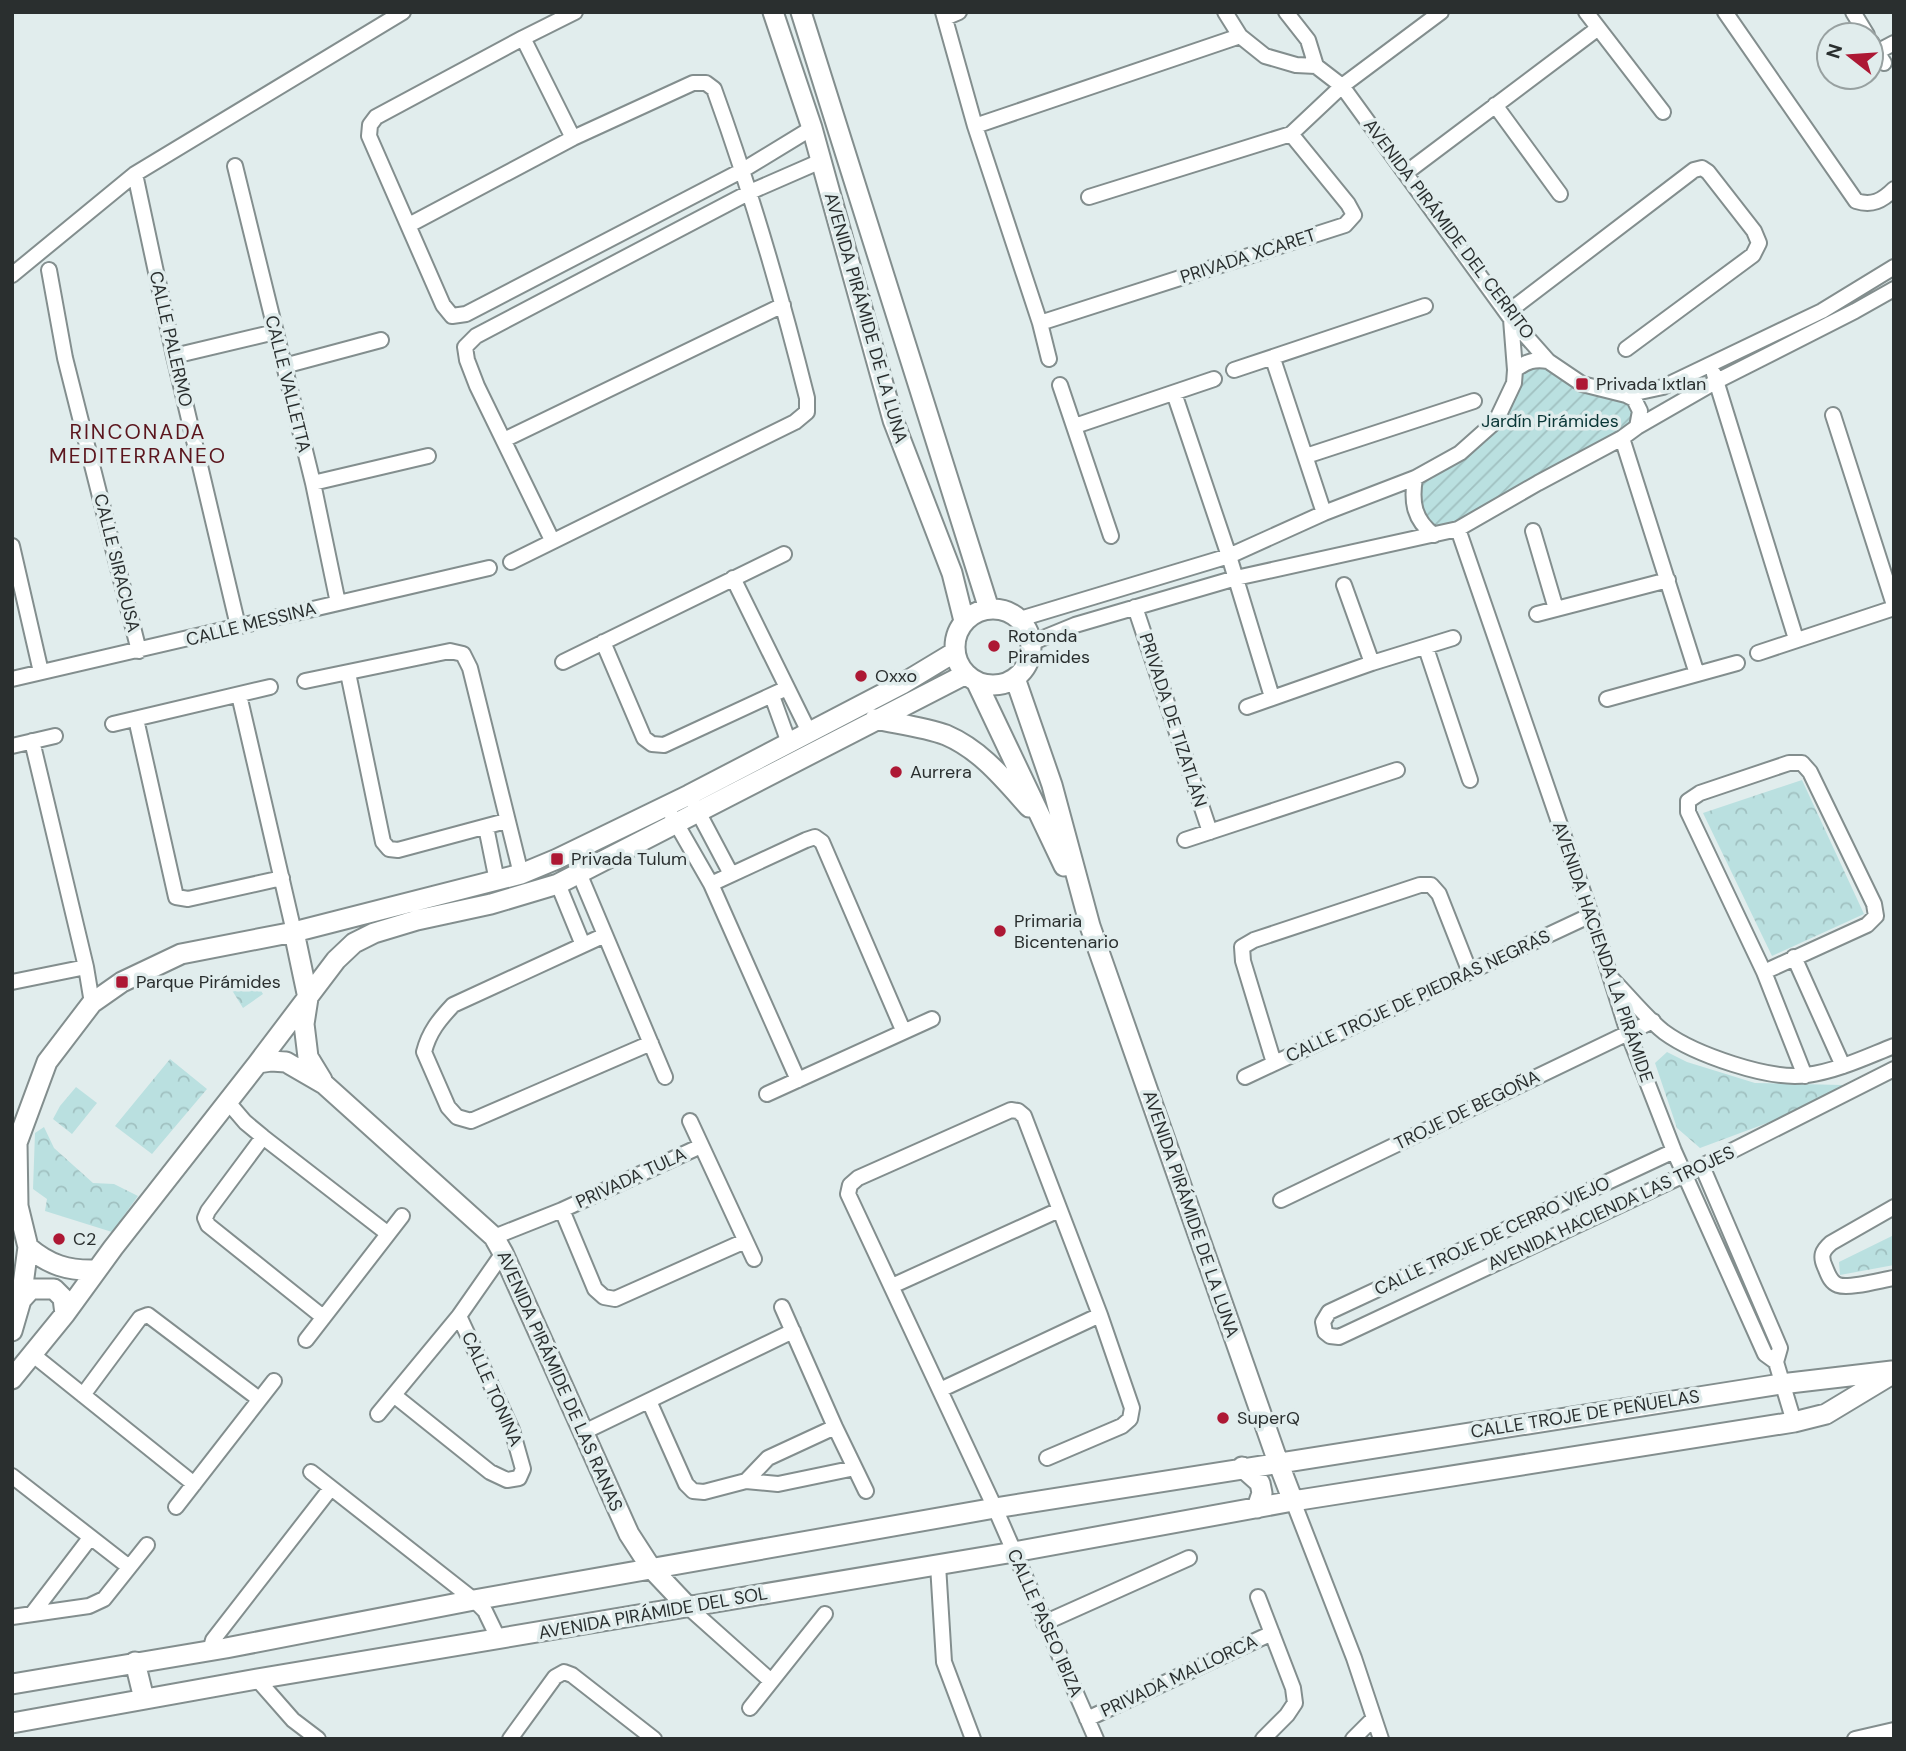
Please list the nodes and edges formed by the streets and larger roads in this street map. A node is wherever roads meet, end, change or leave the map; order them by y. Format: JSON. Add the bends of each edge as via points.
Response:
{"nodes":[{"id":1,"x":403,"y":12,"type":"edge"},
{"id":2,"x":575,"y":12,"type":"edge"},
{"id":3,"x":773,"y":12,"type":"edge"},
{"id":4,"x":801,"y":12,"type":"edge"},
{"id":5,"x":1225,"y":12,"type":"edge"},
{"id":6,"x":1286,"y":12,"type":"edge"},
{"id":7,"x":1441,"y":12,"type":"edge"},
{"id":8,"x":1586,"y":12,"type":"edge"},
{"id":9,"x":1725,"y":12,"type":"edge"},
{"id":10,"x":949,"y":14,"type":"edge"},
{"id":11,"x":1597,"y":29,"type":"junction"},
{"id":12,"x":1240,"y":36,"type":"junction"},
{"id":13,"x":523,"y":38,"type":"junction"},
{"id":14,"x":1316,"y":66,"type":"junction"},
{"id":15,"x":1342,"y":86,"type":"junction"},
{"id":16,"x":1495,"y":106,"type":"junction"},
{"id":17,"x":1663,"y":112,"type":"dead end"},
{"id":18,"x":975,"y":126,"type":"junction"},
{"id":19,"x":812,"y":128,"type":"junction"},
{"id":20,"x":1291,"y":134,"type":"junction"},
{"id":21,"x":573,"y":138,"type":"junction"},
{"id":22,"x":821,"y":161,"type":"junction"},
{"id":23,"x":235,"y":166,"type":"dead end"},
{"id":24,"x":743,"y":170,"type":"junction"},
{"id":25,"x":1407,"y":172,"type":"junction"},
{"id":26,"x":135,"y":174,"type":"junction"},
{"id":27,"x":1894,"y":189,"type":"edge"},
{"id":28,"x":750,"y":192,"type":"junction"},
{"id":29,"x":1560,"y":194,"type":"dead end"},
{"id":30,"x":1090,"y":197,"type":"dead end"},
{"id":31,"x":409,"y":225,"type":"junction"},
{"id":32,"x":1894,"y":267,"type":"edge"},
{"id":33,"x":49,"y":270,"type":"dead end"},
{"id":34,"x":12,"y":275,"type":"edge"},
{"id":35,"x":1894,"y":289,"type":"edge"},
{"id":36,"x":783,"y":305,"type":"junction"},
{"id":37,"x":1425,"y":306,"type":"dead end"},
{"id":38,"x":1509,"y":316,"type":"junction"},
{"id":39,"x":1040,"y":323,"type":"junction"},
{"id":40,"x":275,"y":332,"type":"junction"},
{"id":41,"x":381,"y":340,"type":"dead end"},
{"id":42,"x":1626,"y":349,"type":"dead end"},
{"id":43,"x":174,"y":356,"type":"junction"},
{"id":44,"x":1049,"y":359,"type":"dead end"},
{"id":45,"x":1273,"y":359,"type":"junction"},
{"id":46,"x":1548,"y":361,"type":"junction"},
{"id":47,"x":284,"y":366,"type":"junction"},
{"id":48,"x":1710,"y":366,"type":"junction"},
{"id":49,"x":1234,"y":370,"type":"dead end"},
{"id":50,"x":1516,"y":370,"type":"junction"},
{"id":51,"x":1214,"y":379,"type":"dead end"},
{"id":52,"x":1717,"y":381,"type":"junction"},
{"id":53,"x":1060,"y":385,"type":"dead end"},
{"id":54,"x":1174,"y":393,"type":"junction"},
{"id":55,"x":1626,"y":395,"type":"junction"},
{"id":56,"x":1474,"y":401,"type":"dead end"},
{"id":57,"x":1833,"y":415,"type":"dead end"},
{"id":58,"x":1075,"y":426,"type":"junction"},
{"id":59,"x":1637,"y":427,"type":"junction"},
{"id":60,"x":1622,"y":438,"type":"junction"},
{"id":61,"x":504,"y":440,"type":"junction"},
{"id":62,"x":428,"y":456,"type":"dead end"},
{"id":63,"x":1306,"y":456,"type":"junction"},
{"id":64,"x":1415,"y":478,"type":"junction"},
{"id":65,"x":313,"y":484,"type":"junction"},
{"id":66,"x":1324,"y":513,"type":"junction"},
{"id":67,"x":1458,"y":529,"type":"junction"},
{"id":68,"x":1533,"y":531,"type":"dead end"},
{"id":69,"x":1434,"y":535,"type":"junction"},
{"id":70,"x":1111,"y":536,"type":"dead end"},
{"id":71,"x":552,"y":540,"type":"junction"},
{"id":72,"x":12,"y":546,"type":"edge"},
{"id":73,"x":784,"y":554,"type":"dead end"},
{"id":74,"x":1229,"y":556,"type":"junction"},
{"id":75,"x":511,"y":562,"type":"dead end"},
{"id":76,"x":489,"y":568,"type":"dead end"},
{"id":77,"x":733,"y":578,"type":"junction"},
{"id":78,"x":1236,"y":578,"type":"junction"},
{"id":79,"x":1668,"y":580,"type":"junction"},
{"id":80,"x":1344,"y":585,"type":"dead end"},
{"id":81,"x":338,"y":603,"type":"junction"},
{"id":82,"x":1135,"y":607,"type":"junction"},
{"id":83,"x":1894,"y":607,"type":"edge"},
{"id":84,"x":1556,"y":608,"type":"junction"},
{"id":85,"x":989,"y":609,"type":"junction"},
{"id":86,"x":1537,"y":614,"type":"dead end"},
{"id":87,"x":1020,"y":619,"type":"junction"},
{"id":88,"x":964,"y":621,"type":"junction"},
{"id":89,"x":238,"y":626,"type":"junction"},
{"id":90,"x":1453,"y":638,"type":"dead end"},
{"id":91,"x":1796,"y":639,"type":"junction"},
{"id":92,"x":603,"y":642,"type":"junction"},
{"id":93,"x":1031,"y":643,"type":"junction"},
{"id":94,"x":1426,"y":648,"type":"junction"},
{"id":95,"x":139,"y":651,"type":"junction"},
{"id":96,"x":955,"y":652,"type":"junction"},
{"id":97,"x":1758,"y":653,"type":"dead end"},
{"id":98,"x":563,"y":662,"type":"dead end"},
{"id":99,"x":1372,"y":663,"type":"junction"},
{"id":100,"x":1737,"y":663,"type":"dead end"},
{"id":101,"x":41,"y":672,"type":"junction"},
{"id":102,"x":348,"y":673,"type":"junction"},
{"id":103,"x":1697,"y":674,"type":"junction"},
{"id":104,"x":971,"y":677,"type":"junction"},
{"id":105,"x":1015,"y":678,"type":"junction"},
{"id":106,"x":12,"y":679,"type":"edge"},
{"id":107,"x":305,"y":681,"type":"dead end"},
{"id":108,"x":270,"y":687,"type":"dead end"},
{"id":109,"x":790,"y":692,"type":"junction"},
{"id":110,"x":239,"y":695,"type":"junction"},
{"id":111,"x":1272,"y":697,"type":"junction"},
{"id":112,"x":1607,"y":699,"type":"dead end"},
{"id":113,"x":774,"y":702,"type":"junction"},
{"id":114,"x":1247,"y":707,"type":"dead end"},
{"id":115,"x":136,"y":719,"type":"junction"},
{"id":116,"x":875,"y":719,"type":"junction"},
{"id":117,"x":113,"y":724,"type":"dead end"},
{"id":118,"x":809,"y":732,"type":"junction"},
{"id":119,"x":55,"y":736,"type":"dead end"},
{"id":120,"x":32,"y":741,"type":"junction"},
{"id":121,"x":789,"y":743,"type":"junction"},
{"id":122,"x":12,"y":746,"type":"edge"},
{"id":123,"x":1397,"y":770,"type":"dead end"},
{"id":124,"x":1470,"y":780,"type":"dead end"},
{"id":125,"x":689,"y":795,"type":"junction"},
{"id":126,"x":699,"y":813,"type":"junction"},
{"id":127,"x":671,"y":815,"type":"junction"},
{"id":128,"x":507,"y":825,"type":"junction"},
{"id":129,"x":1048,"y":829,"type":"junction"},
{"id":130,"x":486,"y":830,"type":"junction"},
{"id":131,"x":1210,"y":832,"type":"junction"},
{"id":132,"x":1185,"y":840,"type":"dead end"},
{"id":133,"x":579,"y":873,"type":"junction"},
{"id":134,"x":521,"y":874,"type":"junction"},
{"id":135,"x":731,"y":874,"type":"junction"},
{"id":136,"x":497,"y":881,"type":"junction"},
{"id":137,"x":711,"y":884,"type":"junction"},
{"id":138,"x":284,"y":885,"type":"junction"},
{"id":139,"x":562,"y":892,"type":"junction"},
{"id":140,"x":1591,"y":915,"type":"junction"},
{"id":141,"x":1090,"y":926,"type":"junction"},
{"id":142,"x":294,"y":932,"type":"junction"},
{"id":143,"x":605,"y":935,"type":"junction"},
{"id":144,"x":583,"y":945,"type":"junction"},
{"id":145,"x":1794,"y":957,"type":"junction"},
{"id":146,"x":86,"y":970,"type":"junction"},
{"id":147,"x":1469,"y":970,"type":"junction"},
{"id":148,"x":1764,"y":972,"type":"junction"},
{"id":149,"x":1608,"y":974,"type":"junction"},
{"id":150,"x":12,"y":982,"type":"edge"},
{"id":151,"x":307,"y":998,"type":"junction"},
{"id":152,"x":92,"y":1003,"type":"junction"},
{"id":153,"x":932,"y":1019,"type":"dead end"},
{"id":154,"x":1653,"y":1021,"type":"junction"},
{"id":155,"x":903,"y":1030,"type":"junction"},
{"id":156,"x":1628,"y":1033,"type":"junction"},
{"id":157,"x":651,"y":1044,"type":"junction"},
{"id":158,"x":1894,"y":1046,"type":"edge"},
{"id":159,"x":258,"y":1063,"type":"junction"},
{"id":160,"x":1274,"y":1063,"type":"junction"},
{"id":161,"x":1843,"y":1066,"type":"junction"},
{"id":162,"x":1894,"y":1069,"type":"edge"},
{"id":163,"x":1805,"y":1076,"type":"junction"},
{"id":164,"x":665,"y":1077,"type":"dead end"},
{"id":165,"x":1245,"y":1077,"type":"dead end"},
{"id":166,"x":798,"y":1080,"type":"junction"},
{"id":167,"x":324,"y":1084,"type":"junction"},
{"id":168,"x":767,"y":1094,"type":"dead end"},
{"id":169,"x":227,"y":1101,"type":"junction"},
{"id":170,"x":690,"y":1121,"type":"dead end"},
{"id":171,"x":263,"y":1137,"type":"junction"},
{"id":172,"x":14,"y":1142,"type":"edge"},
{"id":173,"x":701,"y":1146,"type":"junction"},
{"id":174,"x":1674,"y":1151,"type":"junction"},
{"id":175,"x":1702,"y":1166,"type":"junction"},
{"id":176,"x":1684,"y":1175,"type":"junction"},
{"id":177,"x":1281,"y":1200,"type":"dead end"},
{"id":178,"x":1894,"y":1208,"type":"edge"},
{"id":179,"x":562,"y":1210,"type":"junction"},
{"id":180,"x":1059,"y":1210,"type":"junction"},
{"id":181,"x":402,"y":1216,"type":"dead end"},
{"id":182,"x":387,"y":1233,"type":"junction"},
{"id":183,"x":745,"y":1241,"type":"junction"},
{"id":184,"x":499,"y":1245,"type":"junction"},
{"id":185,"x":28,"y":1247,"type":"junction"},
{"id":186,"x":754,"y":1259,"type":"dead end"},
{"id":187,"x":96,"y":1270,"type":"junction"},
{"id":188,"x":1894,"y":1278,"type":"edge"},
{"id":189,"x":892,"y":1286,"type":"junction"},
{"id":190,"x":21,"y":1300,"type":"junction"},
{"id":191,"x":782,"y":1307,"type":"dead end"},
{"id":192,"x":65,"y":1314,"type":"junction"},
{"id":193,"x":1100,"y":1315,"type":"junction"},
{"id":194,"x":459,"y":1316,"type":"junction"},
{"id":195,"x":323,"y":1317,"type":"junction"},
{"id":196,"x":12,"y":1331,"type":"edge"},
{"id":197,"x":793,"y":1331,"type":"junction"},
{"id":198,"x":1325,"y":1332,"type":"joint"},
{"id":199,"x":306,"y":1340,"type":"dead end"},
{"id":200,"x":32,"y":1354,"type":"junction"},
{"id":201,"x":1776,"y":1362,"type":"junction"},
{"id":202,"x":1894,"y":1372,"type":"edge"},
{"id":203,"x":12,"y":1379,"type":"edge"},
{"id":204,"x":274,"y":1381,"type":"dead end"},
{"id":205,"x":1781,"y":1384,"type":"junction"},
{"id":206,"x":940,"y":1390,"type":"junction"},
{"id":207,"x":83,"y":1395,"type":"junction"},
{"id":208,"x":395,"y":1396,"type":"junction"},
{"id":209,"x":259,"y":1399,"type":"junction"},
{"id":210,"x":649,"y":1401,"type":"junction"},
{"id":211,"x":379,"y":1414,"type":"dead end"},
{"id":212,"x":1794,"y":1422,"type":"junction"},
{"id":213,"x":835,"y":1427,"type":"junction"},
{"id":214,"x":584,"y":1432,"type":"junction"},
{"id":215,"x":1047,"y":1458,"type":"dead end"},
{"id":216,"x":1278,"y":1462,"type":"junction"},
{"id":217,"x":1242,"y":1467,"type":"junction"},
{"id":218,"x":855,"y":1468,"type":"junction"},
{"id":219,"x":311,"y":1472,"type":"dead end"},
{"id":220,"x":12,"y":1476,"type":"edge"},
{"id":221,"x":746,"y":1481,"type":"junction"},
{"id":222,"x":194,"y":1484,"type":"junction"},
{"id":223,"x":331,"y":1488,"type":"junction"},
{"id":224,"x":866,"y":1491,"type":"dead end"},
{"id":225,"x":1293,"y":1501,"type":"junction"},
{"id":226,"x":176,"y":1507,"type":"dead end"},
{"id":227,"x":995,"y":1507,"type":"junction"},
{"id":228,"x":1257,"y":1508,"type":"junction"},
{"id":229,"x":90,"y":1538,"type":"junction"},
{"id":230,"x":147,"y":1545,"type":"dead end"},
{"id":231,"x":1014,"y":1552,"type":"junction"},
{"id":232,"x":1189,"y":1558,"type":"dead end"},
{"id":233,"x":938,"y":1565,"type":"junction"},
{"id":234,"x":129,"y":1567,"type":"junction"},
{"id":235,"x":651,"y":1568,"type":"junction"},
{"id":236,"x":1258,"y":1597,"type":"dead end"},
{"id":237,"x":474,"y":1600,"type":"junction"},
{"id":238,"x":687,"y":1606,"type":"junction"},
{"id":239,"x":32,"y":1614,"type":"junction"},
{"id":240,"x":825,"y":1614,"type":"dead end"},
{"id":241,"x":12,"y":1618,"type":"edge"},
{"id":242,"x":1044,"y":1623,"type":"junction"},
{"id":243,"x":1272,"y":1633,"type":"junction"},
{"id":244,"x":499,"y":1640,"type":"junction"},
{"id":245,"x":210,"y":1651,"type":"junction"},
{"id":246,"x":135,"y":1662,"type":"junction"},
{"id":247,"x":257,"y":1679,"type":"junction"},
{"id":248,"x":771,"y":1681,"type":"junction"},
{"id":249,"x":12,"y":1684,"type":"edge"},
{"id":250,"x":144,"y":1699,"type":"junction"},
{"id":251,"x":750,"y":1708,"type":"dead end"},
{"id":252,"x":1374,"y":1718,"type":"junction"},
{"id":253,"x":1087,"y":1719,"type":"junction"},
{"id":254,"x":12,"y":1723,"type":"edge"},
{"id":255,"x":1894,"y":1730,"type":"edge"},
{"id":256,"x":317,"y":1739,"type":"edge"},
{"id":257,"x":510,"y":1739,"type":"edge"},
{"id":258,"x":654,"y":1739,"type":"edge"},
{"id":259,"x":973,"y":1739,"type":"edge"},
{"id":260,"x":1096,"y":1739,"type":"edge"},
{"id":261,"x":1263,"y":1739,"type":"edge"},
{"id":262,"x":1353,"y":1739,"type":"edge"},
{"id":263,"x":1381,"y":1739,"type":"edge"},
{"id":264,"x":1855,"y":1739,"type":"edge"}],
"edges":[{"from":1,"to":26,"type":"street"},
{"from":2,"to":13,"type":"street"},
{"from":3,"to":19,"type":"street","name":"AVENIDA PIRÁMIDE DE LA LUNA"},
{"from":4,"to":85,"type":"street","name":"AVENIDA PIRÁMIDE DE LA LUNA"},
{"from":5,"to":12,"type":"street","name":"AVENIDA PIRÁMIDE DEL CERRITO"},
{"from":6,"to":14,"type":"street","via":[[1308,40]]},
{"from":7,"to":15,"type":"street"},
{"from":8,"to":11,"type":"street"},
{"from":9,"to":27,"type":"street","via":[[1856,201],[1884,200]]},
{"from":10,"to":18,"type":"street"},
{"from":11,"to":16,"type":"street"},
{"from":11,"to":17,"type":"street"},
{"from":12,"to":14,"type":"street","name":"AVENIDA PIRÁMIDE DEL CERRITO","via":[[1265,56]]},
{"from":12,"to":18,"type":"street"},
{"from":13,"to":21,"type":"street"},
{"from":13,"to":31,"type":"street","via":[[376,117],[370,125],[369,136]]},
{"from":14,"to":15,"type":"street","name":"AVENIDA PIRÁMIDE DEL CERRITO"},
{"from":15,"to":20,"type":"street"},
{"from":15,"to":25,"type":"street","name":"AVENIDA PIRÁMIDE DEL CERRITO"},
{"from":16,"to":25,"type":"street"},
{"from":16,"to":29,"type":"street"},
{"from":18,"to":39,"type":"street"},
{"from":19,"to":22,"type":"street","name":"AVENIDA PIRÁMIDE DE LA LUNA"},
{"from":19,"to":24,"type":"street"},
{"from":20,"to":30,"type":"street"},
{"from":20,"to":39,"type":"street","name":"PRIVADA XCARET","via":[[1348,204],[1353,215],[1345,225]]},
{"from":21,"to":24,"type":"street","via":[[693,83],[706,83],[714,89]]},
{"from":21,"to":31,"type":"street"},
{"from":22,"to":28,"type":"street"},
{"from":22,"to":88,"type":"street","name":"AVENIDA PIRÁMIDE DE LA LUNA","via":[[893,421],[952,573]]},
{"from":23,"to":40,"type":"street","name":"CALLE VALLETTA"},
{"from":24,"to":28,"type":"street"},
{"from":24,"to":31,"type":"street","via":[[466,314],[452,316],[443,305]]},
{"from":25,"to":38,"type":"street","name":"AVENIDA PIRÁMIDE DEL CERRITO"},
{"from":26,"to":34,"type":"street"},
{"from":26,"to":43,"type":"street","name":"CALLE PALERMO"},
{"from":28,"to":36,"type":"street"},
{"from":28,"to":61,"type":"street","via":[[476,336],[466,347],[467,360]]},
{"from":32,"to":48,"type":"street","via":[[1822,311]]},
{"from":33,"to":95,"type":"street","name":"CALLE SIRACUSA","via":[[65,358]]},
{"from":35,"to":52,"type":"street"},
{"from":36,"to":61,"type":"street"},
{"from":36,"to":71,"type":"street","via":[[807,412],[795,422]]},
{"from":37,"to":45,"type":"street"},
{"from":38,"to":42,"type":"street","via":[[1702,168],[1759,243],[1753,255]]},
{"from":38,"to":46,"type":"street","name":"AVENIDA PIRÁMIDE DEL CERRITO"},
{"from":38,"to":50,"type":"street"},
{"from":39,"to":44,"type":"street"},
{"from":40,"to":43,"type":"street"},
{"from":40,"to":47,"type":"street","name":"CALLE VALLETTA"},
{"from":41,"to":47,"type":"street"},
{"from":43,"to":89,"type":"street","name":"CALLE PALERMO"},
{"from":45,"to":49,"type":"street"},
{"from":45,"to":63,"type":"street"},
{"from":46,"to":50,"type":"street","via":[[1535,360]]},
{"from":46,"to":55,"type":"street","name":"AVENIDA PIRÁMIDE DEL CERRITO","via":[[1582,384]]},
{"from":47,"to":65,"type":"street","name":"CALLE VALLETTA"},
{"from":48,"to":52,"type":"street"},
{"from":48,"to":55,"type":"street","via":[[1663,387]]},
{"from":50,"to":64,"type":"street","via":[[1496,421],[1460,453]]},
{"from":51,"to":54,"type":"street"},
{"from":52,"to":59,"type":"street"},
{"from":52,"to":91,"type":"street"},
{"from":53,"to":58,"type":"street"},
{"from":54,"to":58,"type":"street"},
{"from":54,"to":74,"type":"street"},
{"from":55,"to":59,"type":"street","via":[[1640,411]]},
{"from":56,"to":63,"type":"street"},
{"from":57,"to":83,"type":"street"},
{"from":58,"to":70,"type":"street"},
{"from":59,"to":60,"type":"street"},
{"from":60,"to":67,"type":"street"},
{"from":60,"to":79,"type":"street"},
{"from":61,"to":71,"type":"street"},
{"from":62,"to":65,"type":"street"},
{"from":63,"to":66,"type":"street"},
{"from":64,"to":66,"type":"street"},
{"from":64,"to":69,"type":"street","via":[[1413,506],[1422,526]]},
{"from":65,"to":81,"type":"street","name":"CALLE VALLETTA"},
{"from":66,"to":74,"type":"street"},
{"from":67,"to":69,"type":"street"},
{"from":67,"to":140,"type":"street","name":"AVENIDA HACIENDA LA PIRÁMIDE"},
{"from":68,"to":84,"type":"street"},
{"from":69,"to":78,"type":"street"},
{"from":71,"to":75,"type":"street"},
{"from":72,"to":101,"type":"street"},
{"from":73,"to":77,"type":"street"},
{"from":74,"to":78,"type":"street"},
{"from":74,"to":87,"type":"street"},
{"from":76,"to":81,"type":"street","name":"CALLE MESSINA"},
{"from":77,"to":92,"type":"street"},
{"from":77,"to":109,"type":"street"},
{"from":78,"to":82,"type":"street"},
{"from":78,"to":111,"type":"street"},
{"from":79,"to":84,"type":"street"},
{"from":79,"to":103,"type":"street"},
{"from":80,"to":99,"type":"street"},
{"from":81,"to":89,"type":"street","name":"CALLE MESSINA"},
{"from":82,"to":93,"type":"street"},
{"from":82,"to":131,"type":"street","name":"PRIVADA DE TIZATLÁN"},
{"from":83,"to":91,"type":"street"},
{"from":84,"to":86,"type":"street"},
{"from":85,"to":87,"type":"street","via":[[1005,610]]},
{"from":85,"to":88,"type":"street"},
{"from":87,"to":93,"type":"street"},
{"from":88,"to":96,"type":"street"},
{"from":89,"to":95,"type":"street","name":"CALLE MESSINA"},
{"from":90,"to":94,"type":"street"},
{"from":91,"to":97,"type":"street"},
{"from":92,"to":98,"type":"street"},
{"from":92,"to":113,"type":"street","via":[[644,738],[652,744],[664,745]]},
{"from":93,"to":105,"type":"street","via":[[1028,662]]},
{"from":94,"to":99,"type":"street"},
{"from":94,"to":124,"type":"street"},
{"from":95,"to":101,"type":"street","name":"CALLE MESSINA"},
{"from":96,"to":104,"type":"street"},
{"from":96,"to":118,"type":"street"},
{"from":99,"to":111,"type":"street"},
{"from":100,"to":103,"type":"street"},
{"from":101,"to":106,"type":"street","name":"CALLE MESSINA"},
{"from":102,"to":107,"type":"street"},
{"from":102,"to":128,"type":"street","via":[[450,652],[463,654],[470,667]]},
{"from":102,"to":130,"type":"street","via":[[383,842],[389,849]]},
{"from":103,"to":112,"type":"street"},
{"from":104,"to":105,"type":"street","via":[[989,685]]},
{"from":104,"to":116,"type":"street"},
{"from":104,"to":129,"type":"street","name":"AVENIDA PIRÁMIDE DE LA LUNA"},
{"from":105,"to":141,"type":"street","name":"AVENIDA PIRÁMIDE DE LA LUNA","via":[[1052,785]]},
{"from":108,"to":110,"type":"street"},
{"from":109,"to":113,"type":"street"},
{"from":109,"to":118,"type":"street"},
{"from":110,"to":115,"type":"street"},
{"from":110,"to":138,"type":"street"},
{"from":111,"to":114,"type":"street"},
{"from":113,"to":121,"type":"street"},
{"from":115,"to":117,"type":"street"},
{"from":115,"to":138,"type":"street","via":[[176,897]]},
{"from":116,"to":126,"type":"street"},
{"from":116,"to":129,"type":"street","via":[[945,735],[971,749],[994,767]]},
{"from":118,"to":121,"type":"street"},
{"from":119,"to":120,"type":"street"},
{"from":120,"to":122,"type":"street"},
{"from":120,"to":146,"type":"street"},
{"from":121,"to":125,"type":"street"},
{"from":123,"to":131,"type":"street"},
{"from":125,"to":126,"type":"street"},
{"from":125,"to":127,"type":"street"},
{"from":126,"to":127,"type":"street"},
{"from":126,"to":135,"type":"street"},
{"from":127,"to":133,"type":"street"},
{"from":127,"to":134,"type":"street"},
{"from":127,"to":137,"type":"street"},
{"from":128,"to":130,"type":"street"},
{"from":128,"to":134,"type":"street"},
{"from":129,"to":141,"type":"street","name":"AVENIDA PIRÁMIDE DE LA LUNA"},
{"from":130,"to":136,"type":"street"},
{"from":131,"to":132,"type":"street"},
{"from":133,"to":139,"type":"street"},
{"from":133,"to":143,"type":"street"},
{"from":134,"to":136,"type":"street"},
{"from":135,"to":137,"type":"street"},
{"from":135,"to":155,"type":"street","via":[[806,840],[815,837],[822,842]]},
{"from":136,"to":142,"type":"street"},
{"from":137,"to":166,"type":"street"},
{"from":138,"to":142,"type":"street"},
{"from":139,"to":144,"type":"street"},
{"from":139,"to":151,"type":"street","via":[[417,920],[374,933],[336,960]]},
{"from":140,"to":147,"type":"street","name":"CALLE TROJE DE PIEDRAS NEGRAS"},
{"from":140,"to":149,"type":"street","name":"AVENIDA HACIENDA LA PIRÁMIDE"},
{"from":141,"to":216,"type":"street","name":"AVENIDA PIRÁMIDE DE LA LUNA"},
{"from":142,"to":151,"type":"street","name":"AVENIDA PIRÁMIDE DE LAS RANAS"},
{"from":142,"to":152,"type":"street","via":[[181,954],[122,982]]},
{"from":143,"to":144,"type":"street"},
{"from":143,"to":157,"type":"street"},
{"from":144,"to":157,"type":"street","via":[[453,1005],[437,1022],[424,1052],[448,1107],[457,1117],[471,1121]]},
{"from":145,"to":148,"type":"street"},
{"from":145,"to":148,"type":"street","via":[[1867,925],[1876,916],[1802,763],[1789,763],[1688,801],[1688,812]]},
{"from":145,"to":161,"type":"street"},
{"from":146,"to":150,"type":"street"},
{"from":146,"to":152,"type":"street"},
{"from":147,"to":160,"type":"street","name":"CALLE TROJE DE PIEDRAS NEGRAS"},
{"from":147,"to":160,"type":"street","via":[[1439,894],[1431,886],[1420,885],[1254,940],[1242,947],[1243,961]]},
{"from":148,"to":163,"type":"street"},
{"from":149,"to":154,"type":"street"},
{"from":149,"to":156,"type":"street","name":"AVENIDA HACIENDA LA PIRÁMIDE"},
{"from":151,"to":159,"type":"street"},
{"from":151,"to":167,"type":"street","name":"AVENIDA PIRÁMIDE DE LAS RANAS","via":[[304,1024],[309,1057]]},
{"from":152,"to":172,"type":"street","via":[[47,1062]]},
{"from":153,"to":155,"type":"street"},
{"from":154,"to":156,"type":"street","name":"TROJE DE BEGOÑA"},
{"from":154,"to":163,"type":"street","via":[[1692,1048],[1745,1068]]},
{"from":155,"to":166,"type":"street"},
{"from":156,"to":174,"type":"street","name":"AVENIDA HACIENDA LA PIRÁMIDE"},
{"from":156,"to":177,"type":"street","name":"TROJE DE BEGOÑA"},
{"from":157,"to":164,"type":"street"},
{"from":158,"to":161,"type":"street"},
{"from":159,"to":167,"type":"street","name":"AVENIDA PIRÁMIDE DE LAS RANAS","via":[[286,1062]]},
{"from":159,"to":169,"type":"street"},
{"from":160,"to":165,"type":"street","name":"CALLE TROJE DE PIEDRAS NEGRAS"},
{"from":161,"to":163,"type":"street"},
{"from":162,"to":175,"type":"street","name":"AVENIDA HACIENDA LAS TROJES"},
{"from":166,"to":168,"type":"street"},
{"from":167,"to":184,"type":"street","name":"AVENIDA PIRÁMIDE DE LAS RANAS"},
{"from":169,"to":171,"type":"street"},
{"from":169,"to":187,"type":"street"},
{"from":170,"to":173,"type":"street","name":"PRIVADA TULA"},
{"from":171,"to":182,"type":"street"},
{"from":171,"to":195,"type":"street","via":[[205,1218]]},
{"from":172,"to":185,"type":"street","via":[[18,1206]]},
{"from":173,"to":179,"type":"street","name":"PRIVADA TULA"},
{"from":173,"to":183,"type":"street","name":"PRIVADA TULA"},
{"from":174,"to":176,"type":"street","name":"AVENIDA HACIENDA LA PIRÁMIDE"},
{"from":174,"to":198,"type":"street","name":"CALLE TROJE DE CERRO VIEJO","via":[[1329,1312],[1323,1322]]},
{"from":175,"to":176,"type":"street","name":"AVENIDA HACIENDA LAS TROJES"},
{"from":175,"to":201,"type":"street","name":"AVENIDA HACIENDA LA PIRÁMIDE","via":[[1780,1348]]},
{"from":176,"to":198,"type":"street","name":"AVENIDA HACIENDA LAS TROJES","via":[[1339,1336]]},
{"from":176,"to":201,"type":"street","name":"AVENIDA HACIENDA LA PIRÁMIDE","via":[[1765,1354]]},
{"from":178,"to":188,"type":"street","via":[[1831,1243],[1821,1258],[1836,1285]]},
{"from":179,"to":183,"type":"street","name":"PRIVADA TULA","via":[[595,1289],[615,1299]]},
{"from":179,"to":184,"type":"street","name":"PRIVADA TULA"},
{"from":180,"to":189,"type":"street"},
{"from":180,"to":189,"type":"street","name":"CALLE PASEO IBIZA","via":[[1024,1116],[1018,1111],[1011,1110],[858,1178],[848,1194]]},
{"from":180,"to":193,"type":"street"},
{"from":181,"to":182,"type":"street"},
{"from":182,"to":195,"type":"street"},
{"from":183,"to":186,"type":"street","name":"PRIVADA TULA"},
{"from":184,"to":194,"type":"street","name":"CALLE TONINA"},
{"from":184,"to":214,"type":"street","name":"AVENIDA PIRÁMIDE DE LAS RANAS"},
{"from":185,"to":187,"type":"street","via":[[55,1265],[75,1271]]},
{"from":185,"to":190,"type":"street"},
{"from":187,"to":192,"type":"street"},
{"from":189,"to":206,"type":"street","name":"CALLE PASEO IBIZA"},
{"from":190,"to":192,"type":"street","via":[[31,1289],[54,1289],[63,1298]]},
{"from":190,"to":196,"type":"street"},
{"from":191,"to":197,"type":"street"},
{"from":192,"to":200,"type":"street"},
{"from":193,"to":206,"type":"street"},
{"from":193,"to":215,"type":"street","via":[[1132,1408],[1130,1419]]},
{"from":194,"to":208,"type":"street","name":"CALLE TONINA"},
{"from":194,"to":208,"type":"street","name":"CALLE TONINA","via":[[521,1456],[519,1478],[507,1480],[490,1472]]},
{"from":195,"to":199,"type":"street"},
{"from":197,"to":210,"type":"street"},
{"from":197,"to":213,"type":"street"},
{"from":200,"to":203,"type":"street"},
{"from":200,"to":207,"type":"street"},
{"from":201,"to":205,"type":"street","name":"AVENIDA HACIENDA LA PIRÁMIDE"},
{"from":202,"to":205,"type":"street","name":"CALLE TROJE DE PEÑUELAS"},
{"from":202,"to":212,"type":"street","name":"CALLE TROJE DE PEÑUELAS","via":[[1826,1414]]},
{"from":204,"to":209,"type":"street"},
{"from":205,"to":212,"type":"street","name":"AVENIDA HACIENDA LA PIRÁMIDE"},
{"from":205,"to":216,"type":"street","name":"CALLE TROJE DE PEÑUELAS"},
{"from":206,"to":227,"type":"street","name":"CALLE PASEO IBIZA"},
{"from":207,"to":209,"type":"street","via":[[140,1318],[148,1315]]},
{"from":207,"to":222,"type":"street"},
{"from":208,"to":211,"type":"street","name":"CALLE TONINA"},
{"from":209,"to":222,"type":"street"},
{"from":210,"to":214,"type":"street"},
{"from":210,"to":221,"type":"street","via":[[693,1491]]},
{"from":212,"to":225,"type":"street","name":"CALLE TROJE DE PEÑUELAS"},
{"from":213,"to":218,"type":"street"},
{"from":213,"to":221,"type":"street","via":[[768,1458]]},
{"from":214,"to":235,"type":"street","name":"AVENIDA PIRÁMIDE DE LAS RANAS","via":[[629,1534]]},
{"from":216,"to":217,"type":"street"},
{"from":216,"to":225,"type":"street","name":"AVENIDA PIRÁMIDE DE LA LUNA"},
{"from":217,"to":227,"type":"street"},
{"from":217,"to":228,"type":"street","via":[[1260,1483]]},
{"from":218,"to":221,"type":"street","via":[[778,1484]]},
{"from":218,"to":224,"type":"street"},
{"from":219,"to":223,"type":"street"},
{"from":220,"to":229,"type":"street"},
{"from":222,"to":226,"type":"street"},
{"from":223,"to":237,"type":"street"},
{"from":223,"to":245,"type":"street","via":[[213,1640]]},
{"from":225,"to":228,"type":"street","name":"AVENIDA PIRÁMIDE DEL SOL"},
{"from":225,"to":252,"type":"street"},
{"from":227,"to":231,"type":"street","name":"CALLE PASEO IBIZA"},
{"from":227,"to":235,"type":"street"},
{"from":228,"to":231,"type":"street","name":"AVENIDA PIRÁMIDE DEL SOL"},
{"from":229,"to":234,"type":"street"},
{"from":229,"to":239,"type":"street"},
{"from":230,"to":234,"type":"street"},
{"from":231,"to":233,"type":"street","name":"AVENIDA PIRÁMIDE DEL SOL"},
{"from":231,"to":242,"type":"street","name":"CALLE PASEO IBIZA"},
{"from":232,"to":242,"type":"street"},
{"from":233,"to":238,"type":"street","name":"AVENIDA PIRÁMIDE DEL SOL"},
{"from":233,"to":259,"type":"street","via":[[944,1662]]},
{"from":234,"to":239,"type":"street","via":[[104,1599],[89,1606]]},
{"from":235,"to":237,"type":"street"},
{"from":235,"to":238,"type":"street","name":"AVENIDA PIRÁMIDE DE LAS RANAS"},
{"from":236,"to":243,"type":"street"},
{"from":237,"to":244,"type":"street"},
{"from":237,"to":245,"type":"street"},
{"from":238,"to":244,"type":"street","name":"AVENIDA PIRÁMIDE DEL SOL"},
{"from":238,"to":248,"type":"street"},
{"from":239,"to":241,"type":"street"},
{"from":240,"to":248,"type":"street"},
{"from":242,"to":253,"type":"street","name":"CALLE PASEO IBIZA"},
{"from":243,"to":253,"type":"street","name":"PRIVADA MALLORCA"},
{"from":243,"to":261,"type":"street","via":[[1295,1703]]},
{"from":244,"to":247,"type":"street","name":"AVENIDA PIRÁMIDE DEL SOL"},
{"from":245,"to":246,"type":"street"},
{"from":246,"to":249,"type":"street"},
{"from":246,"to":250,"type":"street"},
{"from":247,"to":250,"type":"street","name":"AVENIDA PIRÁMIDE DEL SOL"},
{"from":247,"to":256,"type":"street","via":[[293,1720]]},
{"from":248,"to":251,"type":"street"},
{"from":250,"to":254,"type":"street","name":"AVENIDA PIRÁMIDE DEL SOL"},
{"from":252,"to":262,"type":"street"},
{"from":252,"to":263,"type":"street"},
{"from":253,"to":260,"type":"street","name":"CALLE PASEO IBIZA"},
{"from":255,"to":264,"type":"street"},
{"from":257,"to":258,"type":"street","via":[[555,1677],[564,1672]]}]}
